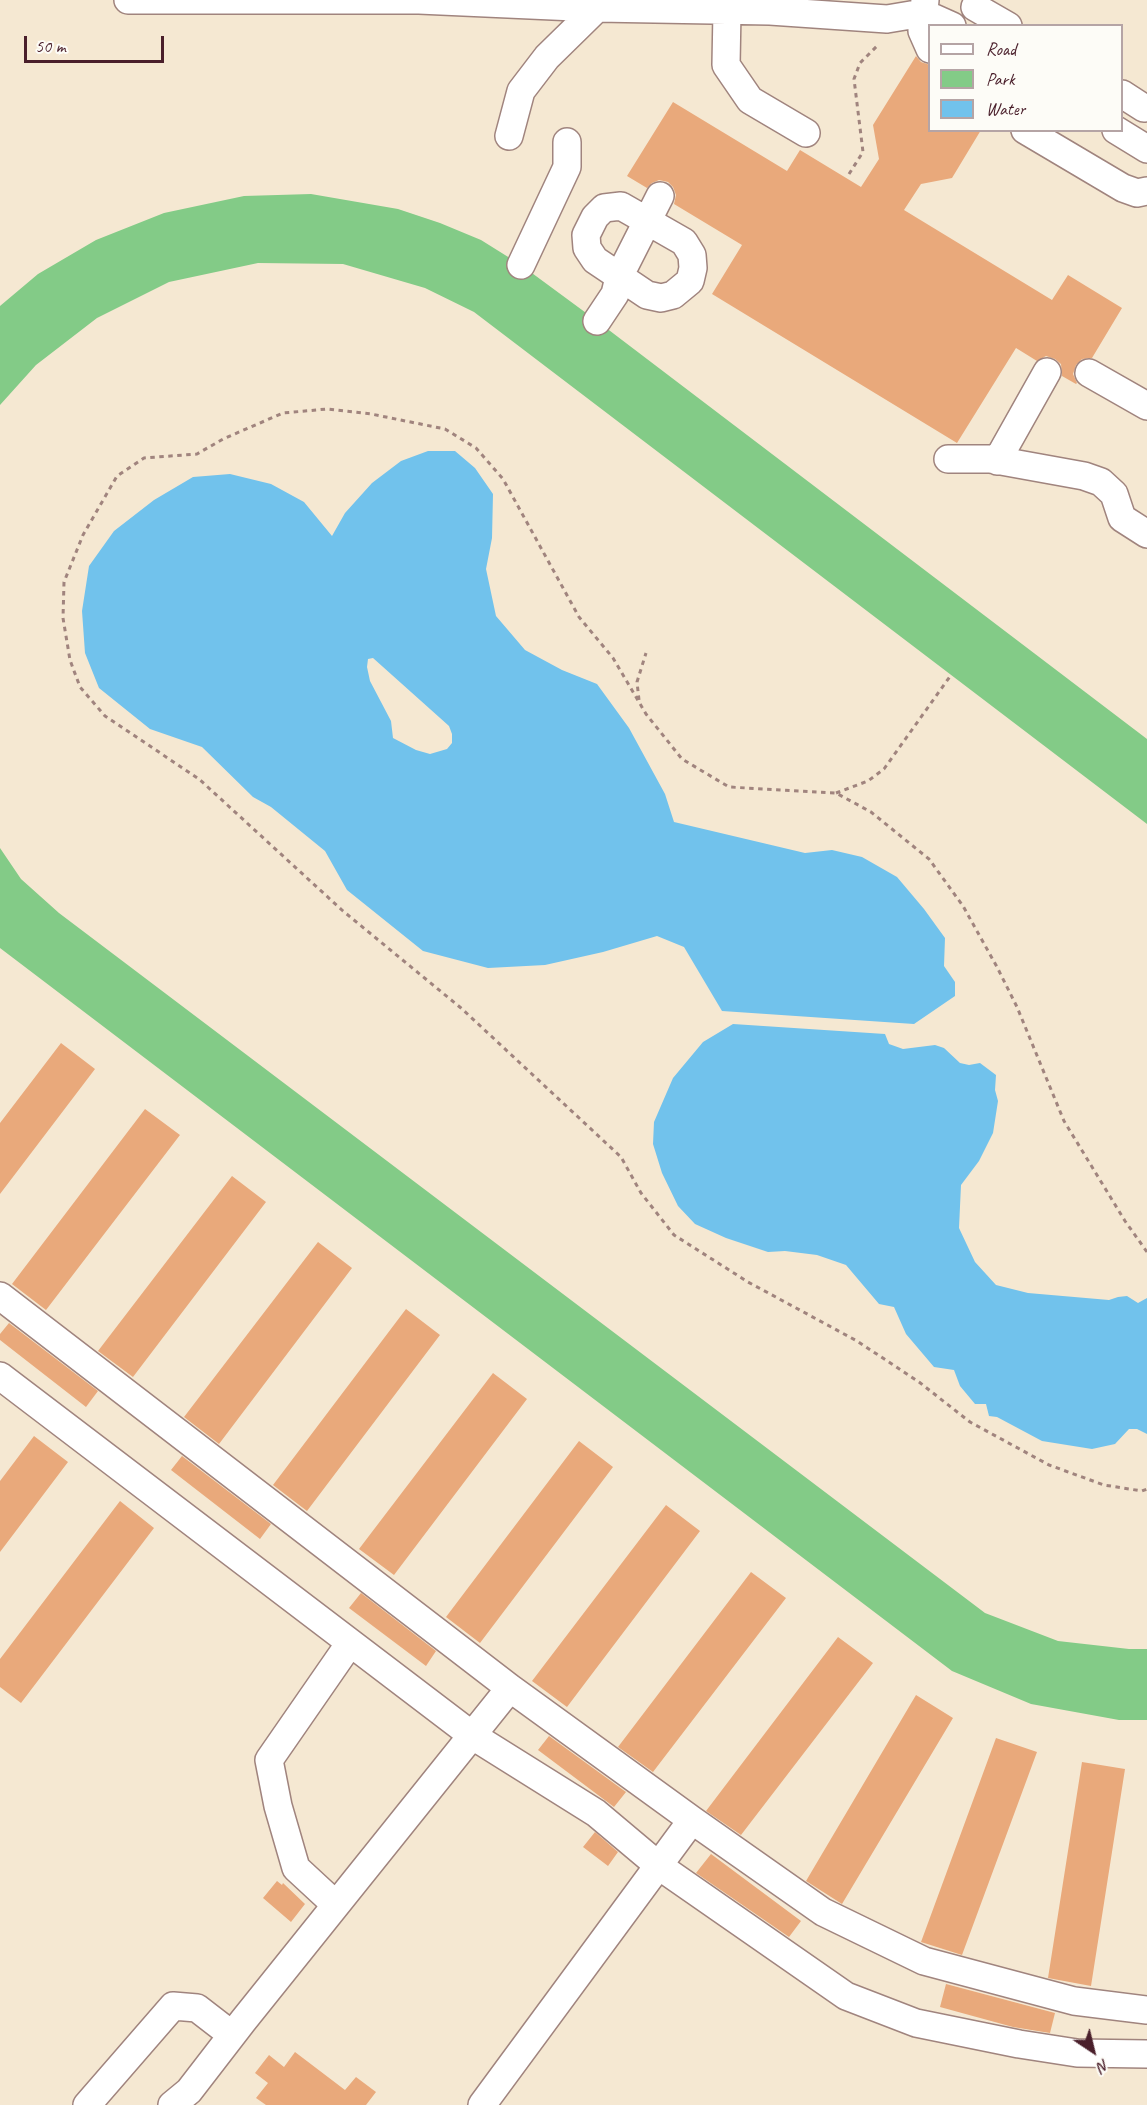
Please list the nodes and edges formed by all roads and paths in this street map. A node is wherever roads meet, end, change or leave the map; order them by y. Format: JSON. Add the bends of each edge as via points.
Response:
{"nodes":[{"id":1,"x":128,"y":0,"type":"edge"},
{"id":2,"x":267,"y":0,"type":"edge"},
{"id":3,"x":419,"y":0,"type":"edge"},
{"id":4,"x":807,"y":0,"type":"edge"},
{"id":5,"x":924,"y":6,"type":"edge"},
{"id":6,"x":975,"y":7,"type":"dead end"},
{"id":7,"x":597,"y":8,"type":"junction"},
{"id":8,"x":727,"y":11,"type":"junction"},
{"id":9,"x":770,"y":11,"type":"junction"},
{"id":10,"x":949,"y":24,"type":"edge"},
{"id":11,"x":1005,"y":24,"type":"edge"},
{"id":12,"x":877,"y":46,"type":"dead end"},
{"id":13,"x":928,"y":46,"type":"edge"},
{"id":14,"x":1123,"y":95,"type":"edge"},
{"id":15,"x":1144,"y":108,"type":"dead end"},
{"id":16,"x":1028,"y":132,"type":"edge"},
{"id":17,"x":1059,"y":132,"type":"edge"},
{"id":18,"x":1119,"y":132,"type":"edge"},
{"id":19,"x":807,"y":133,"type":"dead end"},
{"id":20,"x":508,"y":136,"type":"dead end"},
{"id":21,"x":567,"y":142,"type":"dead end"},
{"id":22,"x":1147,"y":149,"type":"edge"},
{"id":23,"x":849,"y":174,"type":"dead end"},
{"id":24,"x":1147,"y":178,"type":"edge"},
{"id":25,"x":1147,"y":191,"type":"edge"},
{"id":26,"x":660,"y":196,"type":"dead end"},
{"id":27,"x":648,"y":220,"type":"junction"},
{"id":28,"x":521,"y":265,"type":"dead end"},
{"id":29,"x":619,"y":277,"type":"junction"},
{"id":30,"x":597,"y":321,"type":"dead end"},
{"id":31,"x":1047,"y":372,"type":"dead end"},
{"id":32,"x":1089,"y":373,"type":"dead end"},
{"id":33,"x":1147,"y":406,"type":"edge"},
{"id":34,"x":948,"y":459,"type":"dead end"},
{"id":35,"x":997,"y":461,"type":"junction"},
{"id":36,"x":1147,"y":534,"type":"edge"},
{"id":37,"x":646,"y":653,"type":"dead end"},
{"id":38,"x":951,"y":675,"type":"dead end"},
{"id":39,"x":639,"y":702,"type":"junction"},
{"id":40,"x":836,"y":793,"type":"junction"},
{"id":41,"x":1147,"y":1252,"type":"edge"},
{"id":42,"x":0,"y":1296,"type":"edge"},
{"id":43,"x":0,"y":1376,"type":"edge"},
{"id":44,"x":1147,"y":1489,"type":"edge"},
{"id":45,"x":351,"y":1643,"type":"junction"},
{"id":46,"x":510,"y":1688,"type":"junction"},
{"id":47,"x":473,"y":1736,"type":"junction"},
{"id":48,"x":692,"y":1820,"type":"junction"},
{"id":49,"x":660,"y":1866,"type":"junction"},
{"id":50,"x":336,"y":1905,"type":"junction"},
{"id":51,"x":1147,"y":2010,"type":"edge"},
{"id":52,"x":238,"y":2028,"type":"junction"},
{"id":53,"x":1147,"y":2054,"type":"edge"},
{"id":54,"x":87,"y":2105,"type":"edge"},
{"id":55,"x":172,"y":2105,"type":"edge"},
{"id":56,"x":482,"y":2105,"type":"edge"}],
"edges":[{"from":1,"to":2,"type":"street"},
{"from":2,"to":3,"type":"street"},
{"from":3,"to":7,"type":"street"},
{"from":4,"to":9,"type":"street"},
{"from":5,"to":9,"type":"street","via":[[887,19]]},
{"from":5,"to":10,"type":"street"},
{"from":5,"to":13,"type":"street","via":[[922,31]]},
{"from":6,"to":11,"type":"street"},
{"from":7,"to":8,"type":"street"},
{"from":7,"to":20,"type":"street","via":[[547,57],[521,91]]},
{"from":8,"to":9,"type":"street"},
{"from":8,"to":19,"type":"street","via":[[726,65],[750,100]]},
{"from":12,"to":23,"type":"path","via":[[860,63],[854,79],[863,152]]},
{"from":14,"to":15,"type":"street"},
{"from":16,"to":25,"type":"street","via":[[1123,188],[1137,193]]},
{"from":17,"to":24,"type":"street","via":[[1132,176]]},
{"from":18,"to":22,"type":"street"},
{"from":21,"to":28,"type":"street","via":[[567,167]]},
{"from":26,"to":27,"type":"street"},
{"from":27,"to":29,"type":"street"},
{"from":27,"to":29,"type":"street","via":[[621,206],[604,208],[595,217],[586,235],[587,248],[595,260]]},
{"from":27,"to":29,"type":"street","via":[[684,242],[692,255],[690,281],[673,295],[661,298],[646,295]]},
{"from":29,"to":30,"type":"street","via":[[615,294]]},
{"from":31,"to":35,"type":"street"},
{"from":32,"to":33,"type":"street"},
{"from":34,"to":35,"type":"street"},
{"from":35,"to":36,"type":"street","via":[[1101,482],[1114,494],[1122,518]]},
{"from":37,"to":39,"type":"path","via":[[637,682]]},
{"from":38,"to":40,"type":"path","via":[[884,769],[868,781]]},
{"from":39,"to":40,"type":"path","via":[[682,759],[729,788]]},
{"from":39,"to":44,"type":"path","via":[[613,658],[579,617],[503,479],[476,448],[446,429],[327,409],[283,413],[197,454],[144,458],[117,476],[90,520],[64,582],[63,618],[70,660],[80,687],[105,717],[199,778],[343,911],[461,1008],[621,1157],[641,1193],[674,1235],[748,1282],[857,1341],[920,1382],[970,1422],[1049,1466],[1104,1485]]},
{"from":40,"to":41,"type":"path","via":[[872,812],[929,859],[963,906],[1017,1007],[1064,1121]]},
{"from":42,"to":46,"type":"street"},
{"from":43,"to":45,"type":"street"},
{"from":45,"to":47,"type":"street"},
{"from":45,"to":50,"type":"street","via":[[269,1760],[296,1868]]},
{"from":46,"to":47,"type":"street"},
{"from":46,"to":48,"type":"street"},
{"from":47,"to":49,"type":"street","via":[[597,1813]]},
{"from":47,"to":50,"type":"street"},
{"from":48,"to":49,"type":"street"},
{"from":48,"to":51,"type":"street","via":[[823,1912],[924,1961],[1074,2001]]},
{"from":49,"to":53,"type":"street","via":[[846,1996],[866,2004],[916,2023],[1019,2044],[1077,2053]]},
{"from":49,"to":56,"type":"street"},
{"from":50,"to":52,"type":"street"},
{"from":52,"to":54,"type":"street","via":[[197,2008],[173,2006]]},
{"from":52,"to":55,"type":"street","via":[[189,2091]]}]}
